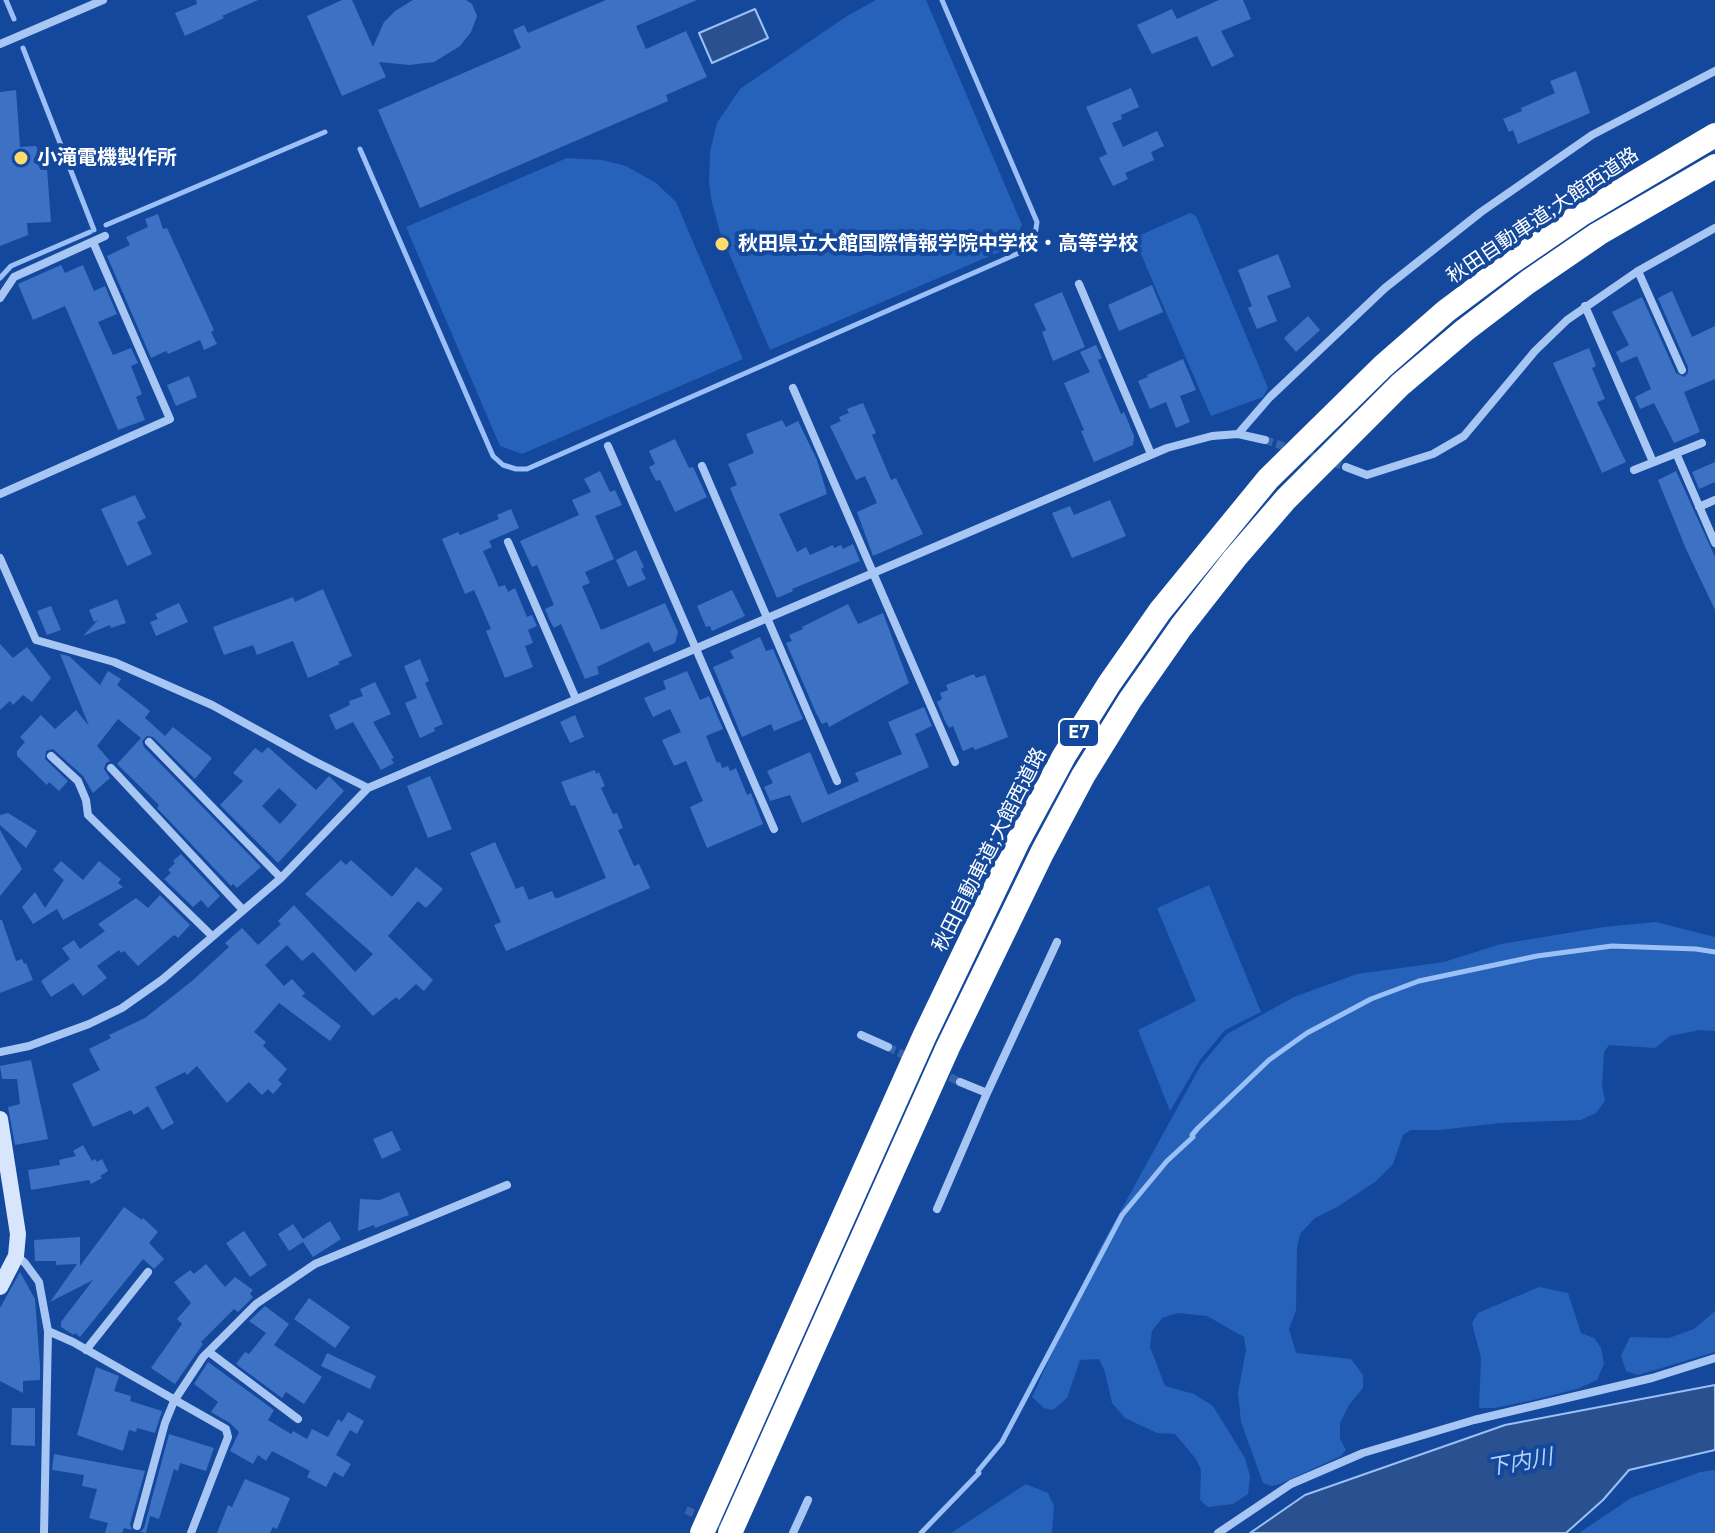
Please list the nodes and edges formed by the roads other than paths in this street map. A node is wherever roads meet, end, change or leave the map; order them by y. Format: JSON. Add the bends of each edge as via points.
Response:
{"nodes":[{"id":1,"x":103,"y":0,"type":"edge"},
{"id":2,"x":0,"y":44,"type":"edge"},
{"id":3,"x":1715,"y":71,"type":"edge"},
{"id":4,"x":1715,"y":135,"type":"edge"},
{"id":5,"x":1715,"y":166,"type":"edge"},
{"id":6,"x":1715,"y":228,"type":"edge"},
{"id":7,"x":105,"y":236,"type":"dead end"},
{"id":8,"x":93,"y":242,"type":"junction"},
{"id":9,"x":1638,"y":271,"type":"junction"},
{"id":10,"x":1079,"y":284,"type":"dead end"},
{"id":11,"x":0,"y":298,"type":"edge"},
{"id":12,"x":1585,"y":306,"type":"junction"},
{"id":13,"x":1682,"y":370,"type":"dead end"},
{"id":14,"x":793,"y":388,"type":"dead end"},
{"id":15,"x":1238,"y":434,"type":"junction"},
{"id":16,"x":1265,"y":440,"type":"tunnel mouth"},
{"id":17,"x":1702,"y":443,"type":"dead end"},
{"id":18,"x":608,"y":446,"type":"dead end"},
{"id":19,"x":1676,"y":453,"type":"junction"},
{"id":20,"x":1151,"y":454,"type":"junction"},
{"id":21,"x":1653,"y":462,"type":"junction"},
{"id":22,"x":702,"y":466,"type":"dead end"},
{"id":23,"x":1346,"y":467,"type":"tunnel mouth"},
{"id":24,"x":1634,"y":470,"type":"dead end"},
{"id":25,"x":0,"y":494,"type":"edge"},
{"id":26,"x":1715,"y":500,"type":"edge"},
{"id":27,"x":1699,"y":507,"type":"junction"},
{"id":28,"x":508,"y":542,"type":"dead end"},
{"id":29,"x":1715,"y":543,"type":"edge"},
{"id":30,"x":0,"y":558,"type":"edge"},
{"id":31,"x":874,"y":572,"type":"junction"},
{"id":32,"x":767,"y":618,"type":"junction"},
{"id":33,"x":696,"y":648,"type":"junction"},
{"id":34,"x":576,"y":699,"type":"junction"},
{"id":35,"x":149,"y":742,"type":"dead end"},
{"id":36,"x":51,"y":756,"type":"dead end"},
{"id":37,"x":955,"y":762,"type":"dead end"},
{"id":38,"x":111,"y":768,"type":"dead end"},
{"id":39,"x":837,"y":781,"type":"dead end"},
{"id":40,"x":368,"y":788,"type":"junction"},
{"id":41,"x":774,"y":829,"type":"dead end"},
{"id":42,"x":281,"y":878,"type":"junction"},
{"id":43,"x":243,"y":910,"type":"junction"},
{"id":44,"x":212,"y":936,"type":"junction"},
{"id":45,"x":1057,"y":942,"type":"dead end"},
{"id":46,"x":861,"y":1035,"type":"dead end"},
{"id":47,"x":888,"y":1047,"type":"tunnel mouth"},
{"id":48,"x":0,"y":1052,"type":"edge"},
{"id":49,"x":960,"y":1082,"type":"tunnel mouth"},
{"id":50,"x":987,"y":1093,"type":"junction"},
{"id":51,"x":0,"y":1119,"type":"edge"},
{"id":52,"x":507,"y":1185,"type":"dead end"},
{"id":53,"x":937,"y":1209,"type":"dead end"},
{"id":54,"x":16,"y":1256,"type":"junction"},
{"id":55,"x":148,"y":1272,"type":"dead end"},
{"id":56,"x":0,"y":1287,"type":"edge"},
{"id":57,"x":48,"y":1331,"type":"junction"},
{"id":58,"x":86,"y":1350,"type":"junction"},
{"id":59,"x":209,"y":1352,"type":"junction"},
{"id":60,"x":1715,"y":1358,"type":"edge"},
{"id":61,"x":174,"y":1401,"type":"junction"},
{"id":62,"x":298,"y":1419,"type":"dead end"},
{"id":63,"x":808,"y":1500,"type":"dead end"},
{"id":64,"x":137,"y":1526,"type":"dead end"},
{"id":65,"x":44,"y":1533,"type":"edge"},
{"id":66,"x":191,"y":1533,"type":"edge"},
{"id":67,"x":702,"y":1533,"type":"edge"},
{"id":68,"x":730,"y":1533,"type":"edge"},
{"id":69,"x":793,"y":1533,"type":"edge"},
{"id":70,"x":1218,"y":1533,"type":"edge"}],
"edges":[{"from":1,"to":2,"type":"street"},
{"from":3,"to":15,"type":"street","via":[[1592,135],[1481,212],[1385,288]]},
{"from":4,"to":67,"type":"highway","name":"秋田自動車道;大館西道路","number":"E7","via":[[1580,215],[1446,311],[1268,479],[1160,611],[1064,756],[1011,854]]},
{"from":5,"to":68,"type":"highway","number":"E7","via":[[1528,282],[1411,376],[1286,499],[1181,627],[1083,776],[1036,865],[948,1047]]},
{"from":6,"to":9,"type":"street"},
{"from":7,"to":8,"type":"street"},
{"from":8,"to":11,"type":"street","via":[[14,277]]},
{"from":8,"to":25,"type":"street","via":[[170,419]]},
{"from":9,"to":12,"type":"street"},
{"from":9,"to":13,"type":"street"},
{"from":10,"to":20,"type":"street"},
{"from":12,"to":21,"type":"street"},
{"from":12,"to":23,"type":"street","via":[[1535,351],[1464,436],[1433,454],[1367,475]]},
{"from":14,"to":31,"type":"street"},
{"from":15,"to":16,"type":"street"},
{"from":15,"to":20,"type":"street"},
{"from":17,"to":19,"type":"street"},
{"from":18,"to":33,"type":"street"},
{"from":19,"to":21,"type":"street"},
{"from":19,"to":27,"type":"street"},
{"from":20,"to":31,"type":"street"},
{"from":21,"to":24,"type":"street"},
{"from":22,"to":32,"type":"street"},
{"from":26,"to":27,"type":"street"},
{"from":27,"to":29,"type":"street"},
{"from":28,"to":34,"type":"street"},
{"from":30,"to":40,"type":"street","via":[[36,640],[156,680]]},
{"from":31,"to":32,"type":"street"},
{"from":31,"to":37,"type":"street"},
{"from":32,"to":33,"type":"street"},
{"from":32,"to":39,"type":"street"},
{"from":33,"to":34,"type":"street"},
{"from":33,"to":41,"type":"street"},
{"from":34,"to":40,"type":"street"},
{"from":35,"to":42,"type":"street"},
{"from":36,"to":44,"type":"street","via":[[78,781],[88,815]]},
{"from":38,"to":43,"type":"street"},
{"from":40,"to":42,"type":"street"},
{"from":42,"to":43,"type":"street"},
{"from":43,"to":44,"type":"street"},
{"from":44,"to":48,"type":"street","via":[[122,1008],[29,1046]]},
{"from":45,"to":50,"type":"street"},
{"from":46,"to":47,"type":"street"},
{"from":49,"to":50,"type":"street"},
{"from":50,"to":53,"type":"street"},
{"from":51,"to":54,"type":"street","via":[[18,1234]]},
{"from":52,"to":59,"type":"street","via":[[315,1264],[256,1304]]},
{"from":54,"to":56,"type":"street"},
{"from":54,"to":57,"type":"street","via":[[39,1282]]},
{"from":55,"to":58,"type":"street"},
{"from":57,"to":58,"type":"street"},
{"from":57,"to":65,"type":"street"},
{"from":58,"to":61,"type":"street"},
{"from":59,"to":61,"type":"street"},
{"from":59,"to":62,"type":"street"},
{"from":60,"to":70,"type":"street","via":[[1363,1453],[1291,1484]]},
{"from":61,"to":64,"type":"street"},
{"from":61,"to":66,"type":"street","via":[[226,1429],[228,1437]]},
{"from":63,"to":69,"type":"street"}]}
